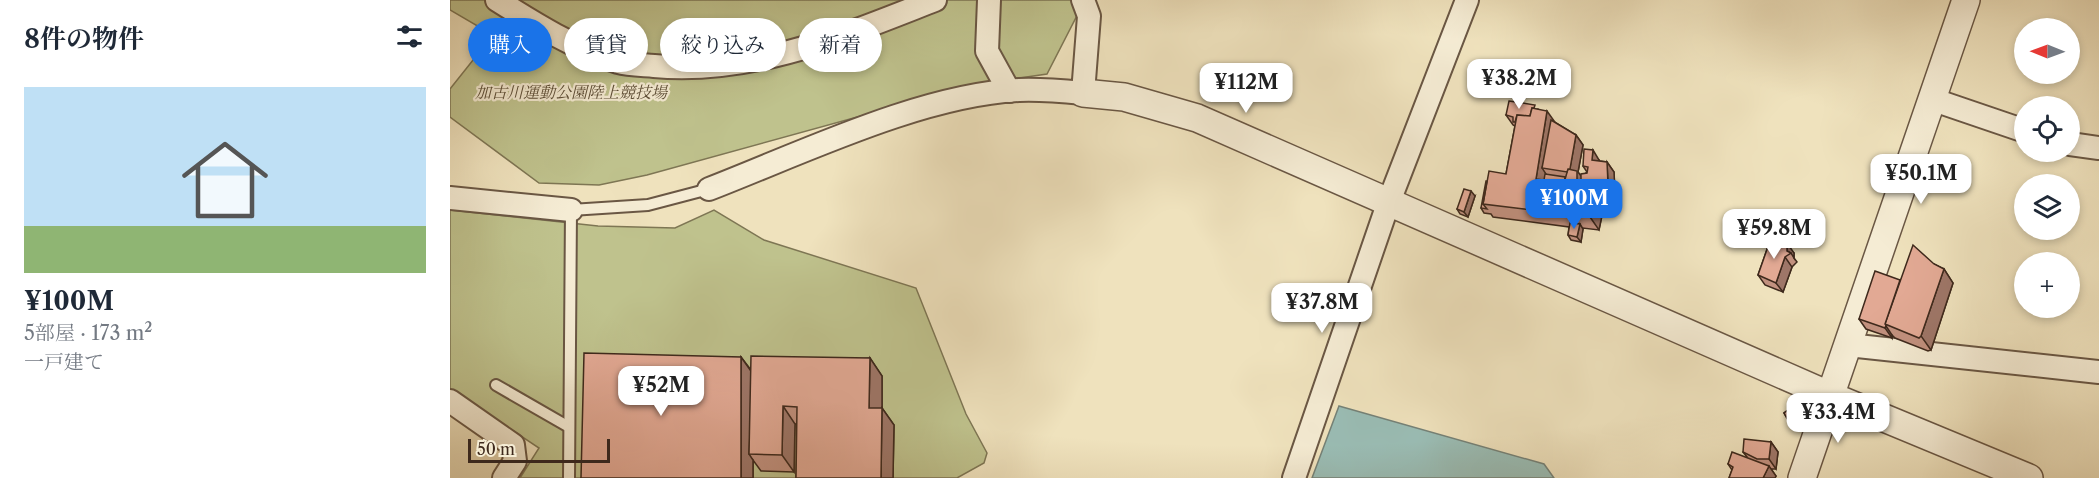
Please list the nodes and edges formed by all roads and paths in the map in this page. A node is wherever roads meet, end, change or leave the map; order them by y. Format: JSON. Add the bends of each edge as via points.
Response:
{"nodes":[{"id":1,"x":497,"y":0,"type":"edge"},
{"id":2,"x":935,"y":0,"type":"edge"},
{"id":3,"x":989,"y":0,"type":"edge"},
{"id":4,"x":1084,"y":0,"type":"edge"},
{"id":5,"x":1467,"y":0,"type":"edge"},
{"id":6,"x":1966,"y":0,"type":"edge"},
{"id":7,"x":1010,"y":91,"type":"junction"},
{"id":8,"x":1083,"y":93,"type":"junction"},
{"id":9,"x":1934,"y":100,"type":"junction"},
{"id":10,"x":2014,"y":127,"type":"edge"},
{"id":11,"x":2080,"y":145,"type":"edge"},
{"id":12,"x":2099,"y":148,"type":"edge"},
{"id":13,"x":709,"y":189,"type":"joint"},
{"id":14,"x":450,"y":198,"type":"edge"},
{"id":15,"x":1388,"y":204,"type":"junction"},
{"id":16,"x":571,"y":210,"type":"junction"},
{"id":17,"x":1848,"y":345,"type":"junction"},
{"id":18,"x":2099,"y":372,"type":"edge"},
{"id":19,"x":496,"y":385,"type":"dead end"},
{"id":20,"x":1831,"y":396,"type":"junction"},
{"id":21,"x":450,"y":401,"type":"edge"},
{"id":22,"x":569,"y":427,"type":"junction"},
{"id":23,"x":504,"y":478,"type":"edge"},
{"id":24,"x":569,"y":478,"type":"edge"},
{"id":25,"x":1294,"y":478,"type":"edge"},
{"id":26,"x":1802,"y":478,"type":"edge"},
{"id":27,"x":2029,"y":478,"type":"edge"}],
"edges":[{"from":1,"to":2,"type":"street","via":[[578,46],[620,63],[679,68],[731,65],[796,51]]},
{"from":3,"to":7,"type":"street","via":[[987,51]]},
{"from":4,"to":8,"type":"street","via":[[1089,16]]},
{"from":5,"to":15,"type":"street"},
{"from":6,"to":9,"type":"street"},
{"from":7,"to":8,"type":"street"},
{"from":7,"to":13,"type":"street","via":[[957,99],[881,122]]},
{"from":8,"to":15,"type":"street","via":[[1124,97],[1197,118]]},
{"from":9,"to":10,"type":"street"},
{"from":9,"to":17,"type":"street"},
{"from":11,"to":12,"type":"street"},
{"from":13,"to":16,"type":"lane","via":[[648,205]]},
{"from":14,"to":16,"type":"street"},
{"from":15,"to":20,"type":"street"},
{"from":15,"to":25,"type":"street"},
{"from":16,"to":22,"type":"lane"},
{"from":17,"to":18,"type":"street"},
{"from":17,"to":20,"type":"street"},
{"from":19,"to":22,"type":"lane"},
{"from":20,"to":26,"type":"street"},
{"from":20,"to":27,"type":"street"},
{"from":21,"to":23,"type":"street","via":[[513,444],[515,461]]},
{"from":22,"to":24,"type":"lane"}]}
